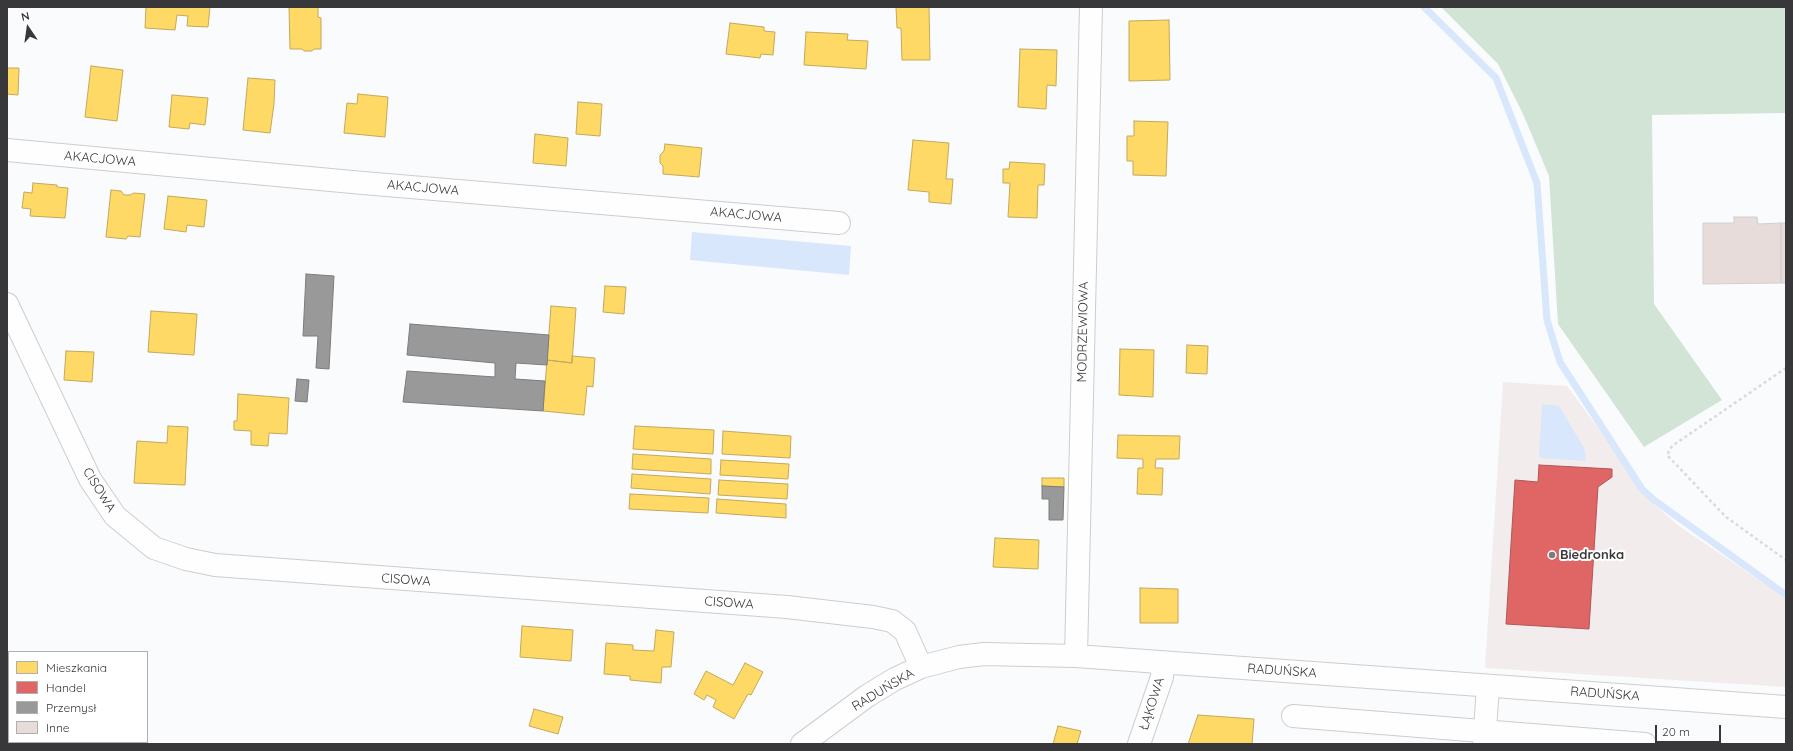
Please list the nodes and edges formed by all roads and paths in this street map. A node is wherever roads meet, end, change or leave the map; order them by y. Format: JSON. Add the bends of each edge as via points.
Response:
{"nodes":[{"id":1,"x":1091,"y":7,"type":"edge"},
{"id":2,"x":7,"y":150,"type":"edge"},
{"id":3,"x":839,"y":223,"type":"dead end"},
{"id":4,"x":7,"y":304,"type":"edge"},
{"id":5,"x":1786,"y":368,"type":"edge"},
{"id":6,"x":1786,"y":560,"type":"edge"},
{"id":7,"x":1076,"y":656,"type":"junction"},
{"id":8,"x":1163,"y":663,"type":"junction"},
{"id":9,"x":921,"y":667,"type":"junction"},
{"id":10,"x":1488,"y":686,"type":"junction"},
{"id":11,"x":1786,"y":707,"type":"edge"},
{"id":12,"x":1293,"y":716,"type":"dead end"},
{"id":13,"x":1484,"y":737,"type":"edge"},
{"id":14,"x":802,"y":744,"type":"edge"},
{"id":15,"x":1139,"y":744,"type":"edge"},
{"id":16,"x":1645,"y":744,"type":"edge"}],
"edges":[{"from":1,"to":7,"type":"street","name":"MODRZEWIOWA"},
{"from":2,"to":3,"type":"street","name":"AKACJOWA"},
{"from":4,"to":9,"type":"street","name":"CISOWA","via":[[90,480],[115,516],[154,548],[186,559],[215,565],[787,607],[873,617],[892,621],[905,631]]},
{"from":5,"to":6,"type":"path","via":[[1672,446],[1667,456],[1726,517]]},
{"from":7,"to":8,"type":"street","name":"RADUŃSKA"},
{"from":7,"to":9,"type":"street","name":"RADUŃSKA","via":[[984,654],[959,657]]},
{"from":8,"to":10,"type":"street","name":"RADUŃSKA"},
{"from":8,"to":15,"type":"street","name":"ŁĄKOWA","via":[[1162,676]]},
{"from":9,"to":14,"type":"street","name":"RADUŃSKA","via":[[867,696]]},
{"from":10,"to":11,"type":"street","name":"RADUŃSKA"},
{"from":10,"to":13,"type":"street"},
{"from":12,"to":13,"type":"street"},
{"from":13,"to":16,"type":"street"}]}
